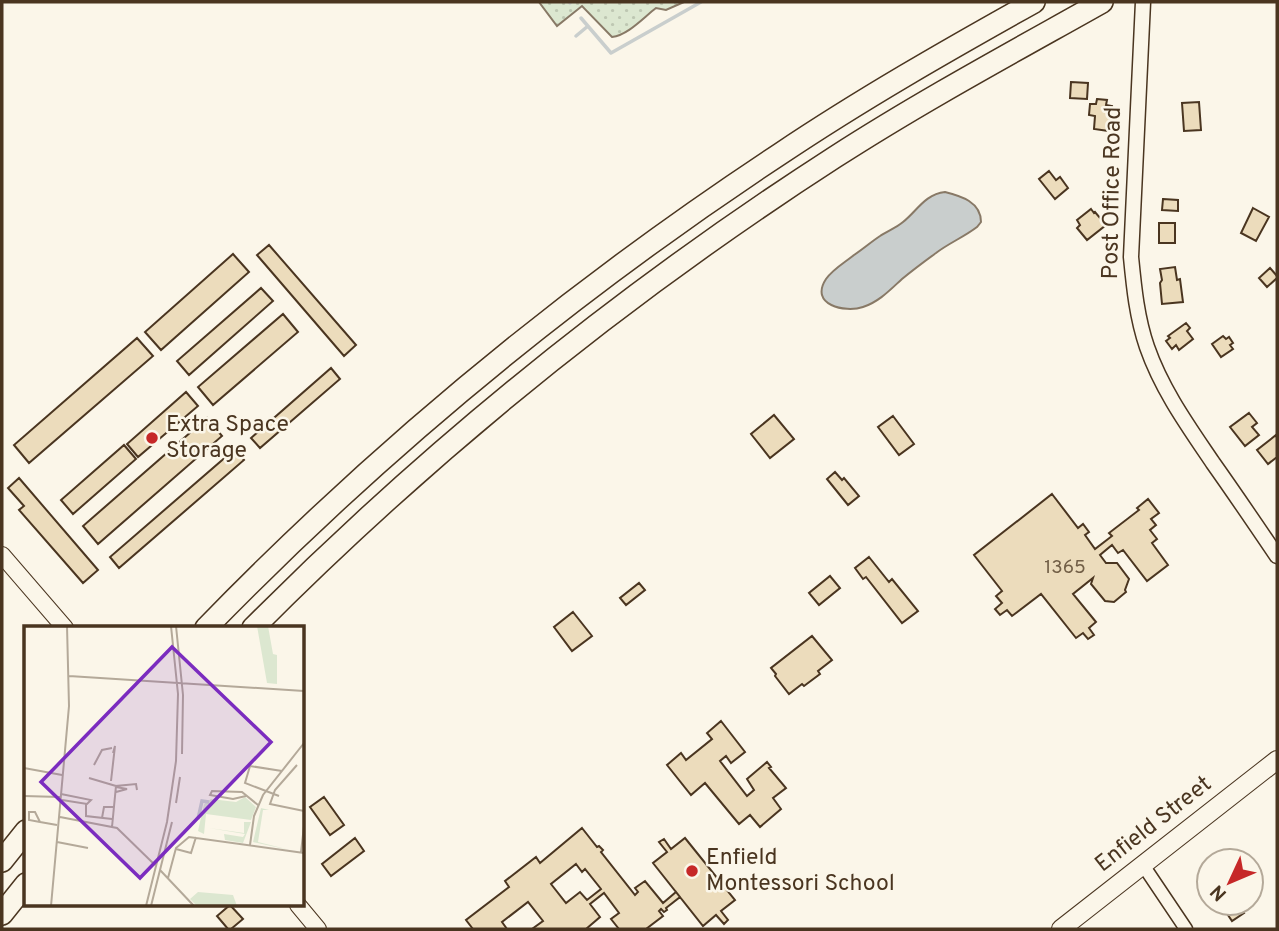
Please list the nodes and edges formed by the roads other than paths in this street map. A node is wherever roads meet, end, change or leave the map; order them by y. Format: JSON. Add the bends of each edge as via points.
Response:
{"nodes":[{"id":1,"x":1034,"y":2,"type":"edge"},
{"id":2,"x":1102,"y":2,"type":"edge"},
{"id":3,"x":1143,"y":2,"type":"edge"},
{"id":4,"x":2,"y":555,"type":"edge"},
{"id":5,"x":1277,"y":556,"type":"edge"},
{"id":6,"x":63,"y":626,"type":"edge"},
{"id":7,"x":208,"y":626,"type":"edge"},
{"id":8,"x":255,"y":626,"type":"edge"},
{"id":9,"x":1277,"y":760,"type":"edge"},
{"id":10,"x":24,"y":834,"type":"edge"},
{"id":11,"x":2,"y":861,"type":"edge"},
{"id":12,"x":1143,"y":865,"type":"junction"},
{"id":13,"x":24,"y":886,"type":"edge"},
{"id":14,"x":299,"y":906,"type":"edge"},
{"id":15,"x":2,"y":914,"type":"edge"},
{"id":16,"x":318,"y":929,"type":"edge"},
{"id":17,"x":1061,"y":929,"type":"edge"},
{"id":18,"x":1186,"y":929,"type":"edge"}],
"edges":[{"from":1,"to":7,"type":"highway","via":[[782,152],[579,296],[407,437]]},
{"from":2,"to":8,"type":"highway","via":[[876,131],[637,294],[420,470]]},
{"from":3,"to":5,"type":"street","name":"Post Office Road","via":[[1131,257],[1140,322],[1158,375],[1177,410]]},
{"from":4,"to":6,"type":"main road"},
{"from":9,"to":12,"type":"main road","name":"Enfield Street"},
{"from":10,"to":11,"type":"highway"},
{"from":12,"to":17,"type":"main road","name":"Enfield Street"},
{"from":12,"to":18,"type":"street"},
{"from":13,"to":15,"type":"highway"},
{"from":14,"to":16,"type":"main road"}]}
